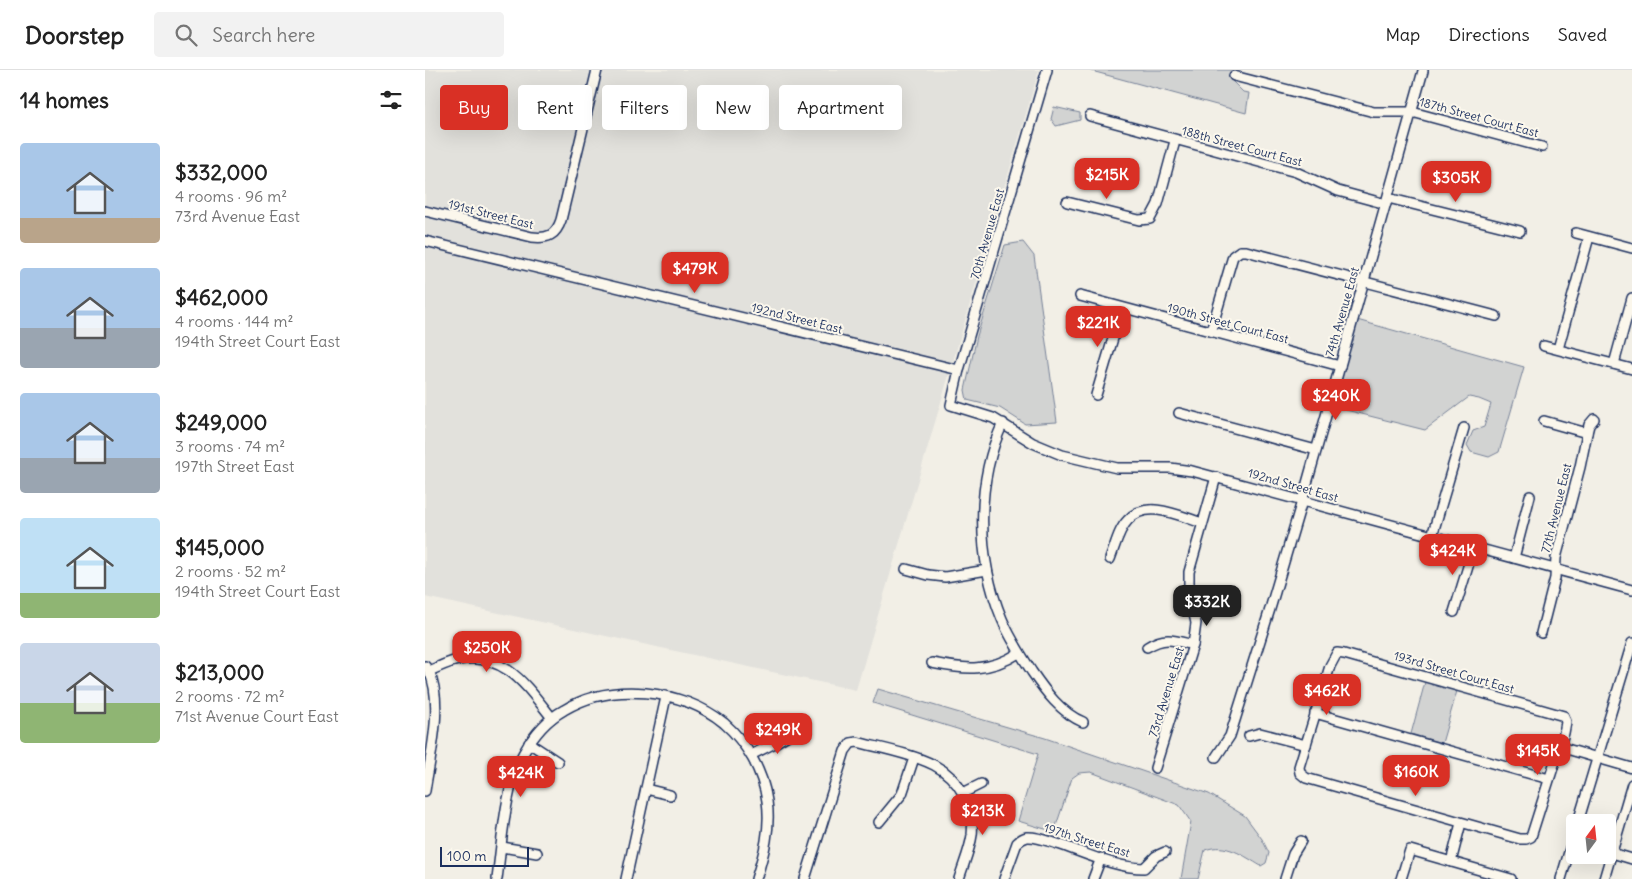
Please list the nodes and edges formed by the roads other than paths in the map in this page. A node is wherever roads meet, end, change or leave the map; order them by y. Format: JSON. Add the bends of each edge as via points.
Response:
{"nodes":[{"id":1,"x":597,"y":70,"type":"edge"},
{"id":2,"x":1047,"y":70,"type":"edge"},
{"id":3,"x":1423,"y":71,"type":"edge"},
{"id":4,"x":1234,"y":76,"type":"dead end"},
{"id":5,"x":1412,"y":112,"type":"junction"},
{"id":6,"x":1090,"y":116,"type":"dead end"},
{"id":7,"x":1175,"y":140,"type":"junction"},
{"id":8,"x":1542,"y":147,"type":"dead end"},
{"id":9,"x":1387,"y":201,"type":"junction"},
{"id":10,"x":1067,"y":202,"type":"dead end"},
{"id":11,"x":425,"y":211,"type":"edge"},
{"id":12,"x":1519,"y":231,"type":"dead end"},
{"id":13,"x":1576,"y":233,"type":"dead end"},
{"id":14,"x":1589,"y":237,"type":"junction"},
{"id":15,"x":425,"y":241,"type":"edge"},
{"id":16,"x":1632,"y":248,"type":"edge"},
{"id":17,"x":1363,"y":282,"type":"junction"},
{"id":18,"x":1080,"y":296,"type":"dead end"},
{"id":19,"x":1632,"y":298,"type":"edge"},
{"id":20,"x":1122,"y":308,"type":"junction"},
{"id":21,"x":1496,"y":316,"type":"dead end"},
{"id":22,"x":1211,"y":331,"type":"junction"},
{"id":23,"x":1544,"y":346,"type":"dead end"},
{"id":24,"x":1558,"y":349,"type":"junction"},
{"id":25,"x":1614,"y":364,"type":"junction"},
{"id":26,"x":1340,"y":366,"type":"junction"},
{"id":27,"x":1632,"y":369,"type":"edge"},
{"id":28,"x":959,"y":370,"type":"junction"},
{"id":29,"x":1096,"y":395,"type":"dead end"},
{"id":30,"x":951,"y":405,"type":"joint"},
{"id":31,"x":1179,"y":413,"type":"dead end"},
{"id":32,"x":1593,"y":419,"type":"dead end"},
{"id":33,"x":1544,"y":421,"type":"dead end"},
{"id":34,"x":1003,"y":423,"type":"junction"},
{"id":35,"x":1464,"y":428,"type":"dead end"},
{"id":36,"x":1587,"y":433,"type":"junction"},
{"id":37,"x":1315,"y":450,"type":"junction"},
{"id":38,"x":1216,"y":477,"type":"junction"},
{"id":39,"x":1529,"y":496,"type":"dead end"},
{"id":40,"x":1302,"y":500,"type":"junction"},
{"id":41,"x":1202,"y":523,"type":"junction"},
{"id":42,"x":1432,"y":536,"type":"junction"},
{"id":43,"x":1473,"y":547,"type":"junction"},
{"id":44,"x":1514,"y":558,"type":"junction"},
{"id":45,"x":1110,"y":559,"type":"dead end"},
{"id":46,"x":906,"y":569,"type":"dead end"},
{"id":47,"x":1556,"y":569,"type":"junction"},
{"id":48,"x":987,"y":570,"type":"junction"},
{"id":49,"x":1632,"y":590,"type":"edge"},
{"id":50,"x":1454,"y":612,"type":"dead end"},
{"id":51,"x":1541,"y":633,"type":"dead end"},
{"id":52,"x":1632,"y":644,"type":"edge"},
{"id":53,"x":1193,"y":645,"type":"junction"},
{"id":54,"x":1147,"y":647,"type":"dead end"},
{"id":55,"x":1019,"y":653,"type":"junction"},
{"id":56,"x":932,"y":663,"type":"dead end"},
{"id":57,"x":427,"y":668,"type":"edge"},
{"id":58,"x":666,"y":697,"type":"junction"},
{"id":59,"x":1315,"y":713,"type":"junction"},
{"id":60,"x":552,"y":718,"type":"junction"},
{"id":61,"x":1083,"y":722,"type":"dead end"},
{"id":62,"x":793,"y":732,"type":"dead end"},
{"id":63,"x":1249,"y":736,"type":"dead end"},
{"id":64,"x":529,"y":743,"type":"junction"},
{"id":65,"x":1306,"y":745,"type":"junction"},
{"id":66,"x":1560,"y":747,"type":"junction"},
{"id":67,"x":751,"y":755,"type":"junction"},
{"id":68,"x":1216,"y":757,"type":"dead end"},
{"id":69,"x":913,"y":758,"type":"junction"},
{"id":70,"x":1597,"y":758,"type":"junction"},
{"id":71,"x":558,"y":762,"type":"dead end"},
{"id":72,"x":1155,"y":768,"type":"dead end"},
{"id":73,"x":1632,"y":768,"type":"edge"},
{"id":74,"x":1549,"y":779,"type":"junction"},
{"id":75,"x":981,"y":784,"type":"dead end"},
{"id":76,"x":1632,"y":784,"type":"edge"},
{"id":77,"x":646,"y":789,"type":"junction"},
{"id":78,"x":425,"y":791,"type":"edge"},
{"id":79,"x":963,"y":794,"type":"junction"},
{"id":80,"x":670,"y":795,"type":"dead end"},
{"id":81,"x":1630,"y":802,"type":"edge"},
{"id":82,"x":1580,"y":814,"type":"edge"},
{"id":83,"x":879,"y":822,"type":"dead end"},
{"id":84,"x":1461,"y":823,"type":"junction"},
{"id":85,"x":1301,"y":841,"type":"dead end"},
{"id":86,"x":1616,"y":842,"type":"edge"},
{"id":87,"x":502,"y":847,"type":"junction"},
{"id":88,"x":1165,"y":852,"type":"dead end"},
{"id":89,"x":537,"y":853,"type":"dead end"},
{"id":90,"x":1616,"y":854,"type":"edge"},
{"id":91,"x":1101,"y":858,"type":"junction"},
{"id":92,"x":1632,"y":859,"type":"edge"},
{"id":93,"x":1451,"y":862,"type":"junction"},
{"id":94,"x":1566,"y":862,"type":"edge"},
{"id":95,"x":1608,"y":864,"type":"edge"},
{"id":96,"x":497,"y":879,"type":"edge"},
{"id":97,"x":626,"y":879,"type":"edge"},
{"id":98,"x":756,"y":879,"type":"edge"},
{"id":99,"x":805,"y":879,"type":"edge"},
{"id":100,"x":959,"y":879,"type":"edge"},
{"id":101,"x":1004,"y":879,"type":"edge"},
{"id":102,"x":1093,"y":879,"type":"edge"},
{"id":103,"x":1285,"y":879,"type":"edge"},
{"id":104,"x":1401,"y":879,"type":"edge"},
{"id":105,"x":1511,"y":879,"type":"edge"},
{"id":106,"x":1561,"y":879,"type":"edge"},
{"id":107,"x":1603,"y":879,"type":"edge"}],
"edges":[{"from":1,"to":11,"type":"street","name":"191st Street East","via":[[561,220],[550,237],[532,237]]},
{"from":2,"to":28,"type":"street","name":"70th Avenue East"},
{"from":3,"to":5,"type":"street","name":"74th Avenue East"},
{"from":4,"to":5,"type":"street","name":"187th Street Court East","via":[[1374,112]]},
{"from":5,"to":8,"type":"street","name":"187th Street Court East"},
{"from":5,"to":9,"type":"street","name":"74th Avenue East"},
{"from":6,"to":7,"type":"street","name":"188th Street Court East"},
{"from":7,"to":9,"type":"street","name":"188th Street Court East","via":[[1296,172],[1338,192]]},
{"from":7,"to":10,"type":"street","via":[[1156,210],[1147,220]]},
{"from":9,"to":12,"type":"street","name":"188th Street Court East"},
{"from":9,"to":17,"type":"street","name":"74th Avenue East"},
{"from":13,"to":14,"type":"street"},
{"from":14,"to":16,"type":"street"},
{"from":14,"to":24,"type":"street"},
{"from":15,"to":28,"type":"street","name":"192nd Street East"},
{"from":17,"to":21,"type":"street"},
{"from":17,"to":22,"type":"street","via":[[1240,251],[1230,263]]},
{"from":17,"to":26,"type":"street","name":"74th Avenue East"},
{"from":18,"to":20,"type":"street","name":"190th Street Court East"},
{"from":19,"to":25,"type":"street"},
{"from":20,"to":22,"type":"street","name":"190th Street Court East"},
{"from":20,"to":29,"type":"street"},
{"from":22,"to":26,"type":"street","name":"190th Street Court East"},
{"from":23,"to":24,"type":"street"},
{"from":24,"to":25,"type":"street"},
{"from":25,"to":27,"type":"street"},
{"from":26,"to":37,"type":"street","name":"74th Avenue East"},
{"from":28,"to":30,"type":"street","name":"70th Avenue East"},
{"from":30,"to":34,"type":"street","name":"192nd Street East"},
{"from":31,"to":37,"type":"street"},
{"from":32,"to":36,"type":"street","name":"77th Avenue East"},
{"from":33,"to":36,"type":"street"},
{"from":34,"to":38,"type":"street","name":"192nd Street East","via":[[1048,450],[1105,466],[1170,468]]},
{"from":34,"to":48,"type":"street","via":[[989,464],[984,501]]},
{"from":35,"to":42,"type":"street"},
{"from":36,"to":47,"type":"street","name":"77th Avenue East","via":[[1555,558]]},
{"from":37,"to":40,"type":"street","name":"74th Avenue East"},
{"from":38,"to":40,"type":"street","name":"192nd Street East"},
{"from":38,"to":41,"type":"street","name":"73rd Avenue East"},
{"from":39,"to":44,"type":"street"},
{"from":40,"to":42,"type":"street","name":"192nd Street East"},
{"from":40,"to":68,"type":"street","name":"74th Avenue East","via":[[1230,736]]},
{"from":41,"to":45,"type":"street","via":[[1159,510],[1139,512],[1127,520]]},
{"from":41,"to":53,"type":"street","name":"73rd Avenue East","via":[[1189,572],[1189,591],[1196,623]]},
{"from":42,"to":43,"type":"street","name":"192nd Street East"},
{"from":43,"to":44,"type":"street","name":"192nd Street East"},
{"from":43,"to":50,"type":"street"},
{"from":44,"to":47,"type":"street","name":"192nd Street East"},
{"from":46,"to":48,"type":"street","via":[[945,577]]},
{"from":47,"to":49,"type":"street","name":"192nd Street East"},
{"from":47,"to":51,"type":"street","name":"77th Avenue East"},
{"from":48,"to":55,"type":"street","via":[[995,600]]},
{"from":52,"to":70,"type":"street"},
{"from":53,"to":54,"type":"street","via":[[1164,639]]},
{"from":53,"to":72,"type":"street","name":"73rd Avenue East"},
{"from":55,"to":56,"type":"street","via":[[993,666],[973,669]]},
{"from":55,"to":61,"type":"street","via":[[1056,702],[1073,718]]},
{"from":57,"to":60,"type":"street","via":[[468,659],[500,665],[517,676]]},
{"from":57,"to":78,"type":"street","via":[[435,688],[436,713]]},
{"from":58,"to":60,"type":"street","via":[[641,693],[606,694],[577,703]]},
{"from":58,"to":67,"type":"street","via":[[708,712],[724,723]]},
{"from":58,"to":77,"type":"street"},
{"from":59,"to":65,"type":"street"},
{"from":59,"to":66,"type":"street","name":"193rd Street Court East","via":[[1330,666],[1337,654],[1344,654],[1564,716]]},
{"from":59,"to":74,"type":"street"},
{"from":60,"to":64,"type":"street"},
{"from":62,"to":67,"type":"street"},
{"from":63,"to":65,"type":"street","via":[[1260,733]]},
{"from":64,"to":71,"type":"street"},
{"from":64,"to":87,"type":"street","via":[[512,782]]},
{"from":65,"to":84,"type":"street","via":[[1299,767],[1306,778]]},
{"from":66,"to":70,"type":"street"},
{"from":66,"to":74,"type":"street"},
{"from":67,"to":98,"type":"street","via":[[764,783],[768,803],[767,839]]},
{"from":69,"to":79,"type":"street","via":[[935,765],[952,778]]},
{"from":69,"to":83,"type":"street","via":[[902,794]]},
{"from":69,"to":99,"type":"street","via":[[851,743],[845,751]]},
{"from":70,"to":73,"type":"street"},
{"from":70,"to":82,"type":"street"},
{"from":74,"to":84,"type":"street","via":[[1529,839]]},
{"from":75,"to":79,"type":"street"},
{"from":76,"to":81,"type":"street"},
{"from":77,"to":80,"type":"street"},
{"from":77,"to":97,"type":"street"},
{"from":79,"to":100,"type":"street","via":[[970,812],[972,834]]},
{"from":81,"to":86,"type":"street"},
{"from":84,"to":93,"type":"street"},
{"from":85,"to":103,"type":"street"},
{"from":87,"to":89,"type":"street"},
{"from":87,"to":96,"type":"street"},
{"from":88,"to":91,"type":"street","name":"197th Street East","via":[[1155,856],[1145,868]]},
{"from":90,"to":92,"type":"street"},
{"from":91,"to":101,"type":"street","name":"197th Street East","via":[[1040,838],[1027,837],[1017,843]]},
{"from":91,"to":102,"type":"street"},
{"from":93,"to":104,"type":"street","via":[[1410,850]]},
{"from":93,"to":105,"type":"street"},
{"from":94,"to":106,"type":"street"},
{"from":95,"to":107,"type":"street"}]}
